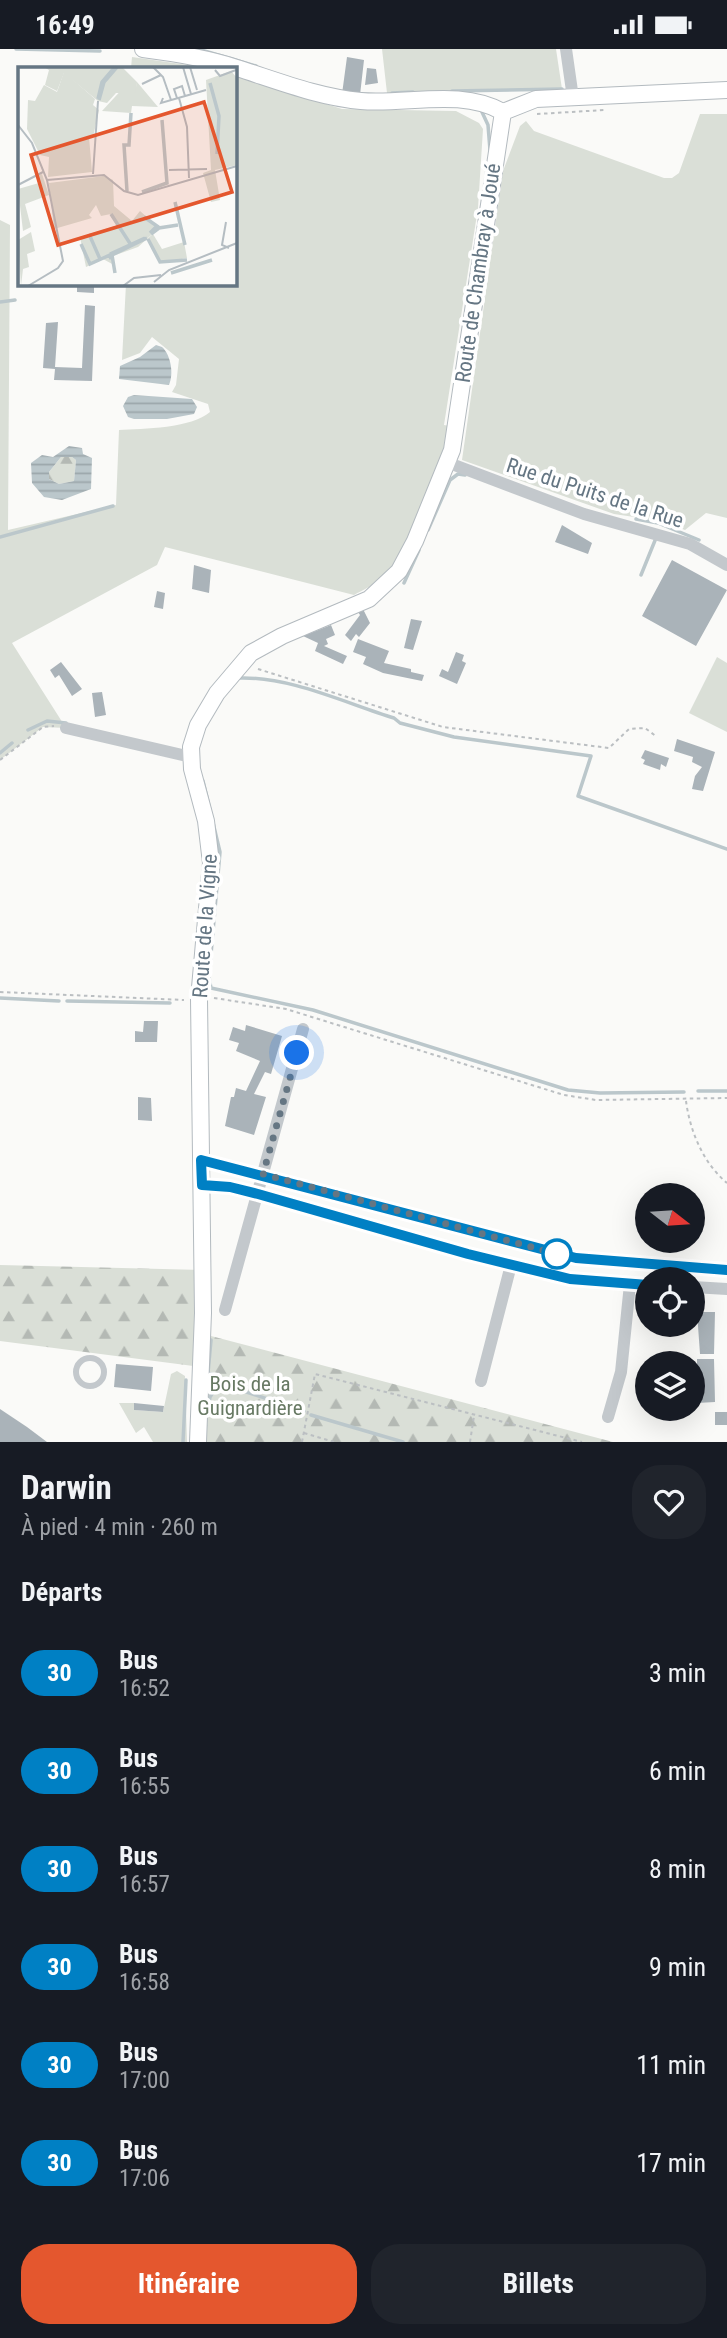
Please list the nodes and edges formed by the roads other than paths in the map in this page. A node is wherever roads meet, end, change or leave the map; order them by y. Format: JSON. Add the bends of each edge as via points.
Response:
{"nodes":[{"id":1,"x":143,"y":49,"type":"edge"},
{"id":2,"x":566,"y":49,"type":"edge"},
{"id":3,"x":233,"y":67,"type":"edge"},
{"id":4,"x":236,"y":68,"type":"edge"},
{"id":5,"x":727,"y":90,"type":"edge"},
{"id":6,"x":573,"y":98,"type":"junction"},
{"id":7,"x":503,"y":112,"type":"junction"},
{"id":8,"x":455,"y":435,"type":"joint"},
{"id":9,"x":449,"y":463,"type":"junction"},
{"id":10,"x":727,"y":565,"type":"edge"},
{"id":11,"x":66,"y":728,"type":"road end"},
{"id":12,"x":191,"y":757,"type":"junction"},
{"id":13,"x":303,"y":1029,"type":"dead end"},
{"id":14,"x":201,"y":1160,"type":"junction"},
{"id":15,"x":263,"y":1174,"type":"junction"},
{"id":16,"x":202,"y":1185,"type":"junction"},
{"id":17,"x":258,"y":1194,"type":"junction"},
{"id":18,"x":511,"y":1265,"type":"junction"},
{"id":19,"x":727,"y":1270,"type":"edge"},
{"id":20,"x":630,"y":1283,"type":"junction"},
{"id":21,"x":635,"y":1284,"type":"edge"},
{"id":22,"x":705,"y":1288,"type":"edge"},
{"id":23,"x":727,"y":1289,"type":"edge"},
{"id":24,"x":225,"y":1310,"type":"dead end"},
{"id":25,"x":104,"y":1374,"type":"joint"},
{"id":26,"x":481,"y":1381,"type":"dead end"},
{"id":27,"x":608,"y":1417,"type":"dead end"},
{"id":28,"x":198,"y":1442,"type":"edge"}],
"edges":[{"from":1,"to":3,"type":"street"},
{"from":2,"to":6,"type":"street"},
{"from":4,"to":7,"type":"street","via":[[338,98],[463,100],[486,103]]},
{"from":5,"to":6,"type":"street"},
{"from":6,"to":7,"type":"street","via":[[536,99]]},
{"from":7,"to":8,"type":"street","name":"Route de Chambray à Joué"},
{"from":8,"to":9,"type":"street","name":"Route de la Vigne"},
{"from":9,"to":10,"type":"street","name":"Rue du Puits de la Rue","via":[[584,513],[690,544]]},
{"from":9,"to":12,"type":"street","name":"Route de la Vigne","via":[[415,541],[390,581],[369,599],[266,643],[240,664],[198,725]]},
{"from":11,"to":12,"type":"street"},
{"from":12,"to":14,"type":"street","name":"Route de la Vigne","via":[[211,863],[199,999]]},
{"from":13,"to":15,"type":"street"},
{"from":14,"to":15,"type":"street"},
{"from":14,"to":16,"type":"street"},
{"from":15,"to":17,"type":"street"},
{"from":15,"to":19,"type":"street","via":[[576,1258]]},
{"from":16,"to":17,"type":"street"},
{"from":16,"to":28,"type":"street"},
{"from":17,"to":18,"type":"street"},
{"from":17,"to":24,"type":"street"},
{"from":18,"to":20,"type":"street","via":[[570,1279]]},
{"from":18,"to":26,"type":"street"},
{"from":20,"to":21,"type":"street"},
{"from":20,"to":27,"type":"street","via":[[621,1372]]},
{"from":22,"to":23,"type":"street"},
{"from":25,"to":25,"type":"lane","via":[[93,1358],[82,1360],[75,1370],[79,1382],[90,1387]]}]}
